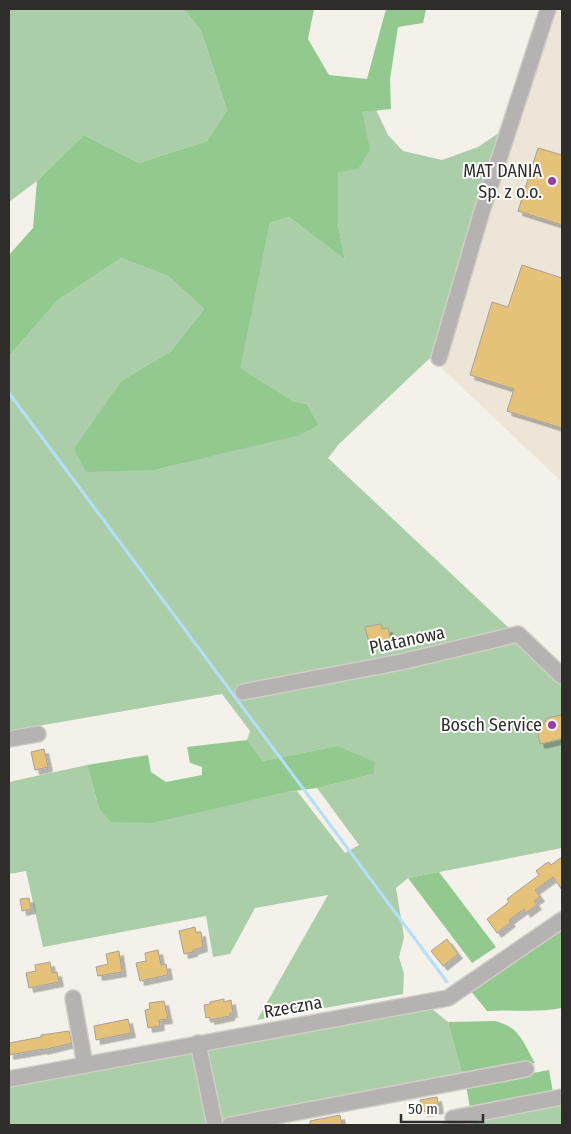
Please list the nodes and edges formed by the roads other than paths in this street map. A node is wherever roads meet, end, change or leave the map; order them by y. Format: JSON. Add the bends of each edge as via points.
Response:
{"nodes":[{"id":1,"x":548,"y":9,"type":"edge"},
{"id":2,"x":438,"y":358,"type":"dead end"},
{"id":3,"x":562,"y":676,"type":"edge"},
{"id":4,"x":243,"y":692,"type":"dead end"},
{"id":5,"x":38,"y":734,"type":"dead end"},
{"id":6,"x":9,"y":739,"type":"edge"},
{"id":7,"x":562,"y":920,"type":"edge"},
{"id":8,"x":74,"y":998,"type":"dead end"},
{"id":9,"x":198,"y":1043,"type":"junction"},
{"id":10,"x":85,"y":1064,"type":"junction"},
{"id":11,"x":526,"y":1069,"type":"dead end"},
{"id":12,"x":9,"y":1079,"type":"edge"},
{"id":13,"x":562,"y":1097,"type":"edge"},
{"id":14,"x":453,"y":1118,"type":"dead end"},
{"id":15,"x":215,"y":1125,"type":"edge"},
{"id":16,"x":230,"y":1125,"type":"edge"}],
"edges":[{"from":1,"to":2,"type":"street"},
{"from":3,"to":4,"type":"street","name":"Platanowa","via":[[518,634],[401,662]]},
{"from":5,"to":6,"type":"street"},
{"from":7,"to":9,"type":"street","name":"Rzeczna","via":[[448,998]]},
{"from":8,"to":10,"type":"street"},
{"from":9,"to":10,"type":"street","name":"Rzeczna"},
{"from":9,"to":15,"type":"street"},
{"from":10,"to":12,"type":"street","name":"Rzeczna"},
{"from":11,"to":16,"type":"street"},
{"from":13,"to":14,"type":"street"}]}
